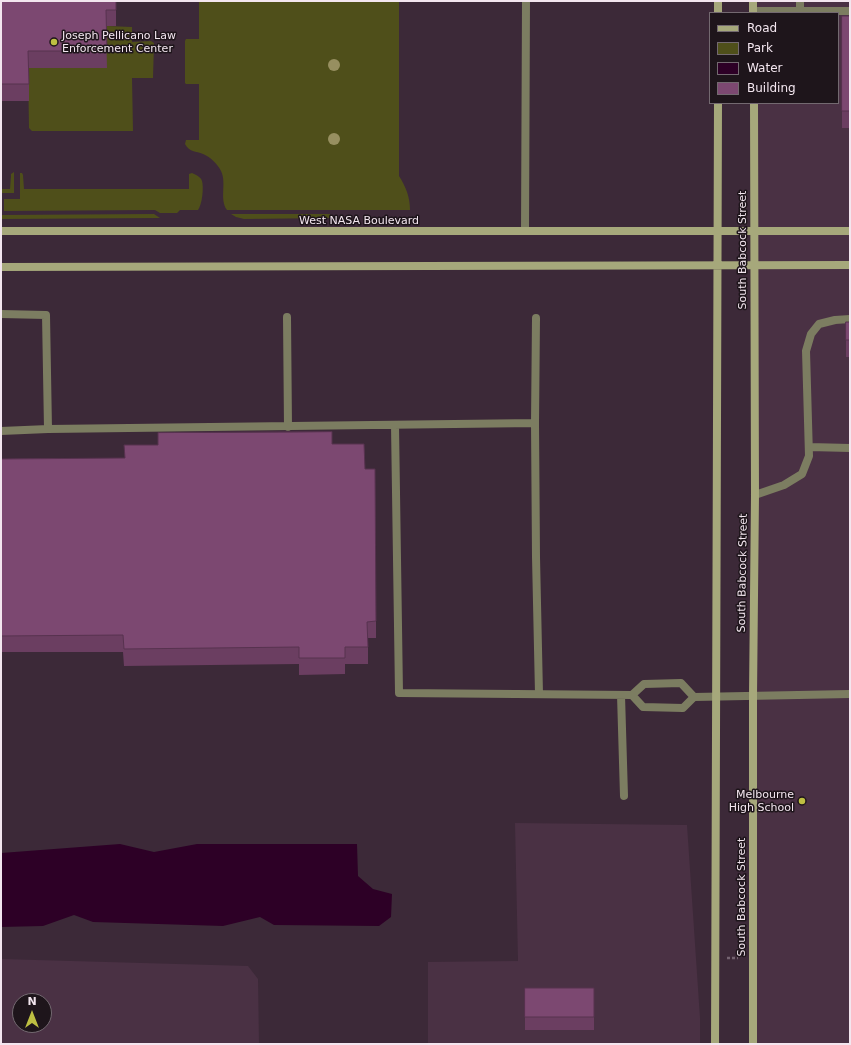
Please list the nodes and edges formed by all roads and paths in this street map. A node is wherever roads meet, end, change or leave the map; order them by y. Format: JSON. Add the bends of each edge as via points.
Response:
{"nodes":[{"id":1,"x":526,"y":1,"type":"edge"},
{"id":2,"x":718,"y":1,"type":"edge"},
{"id":3,"x":753,"y":1,"type":"edge"},
{"id":4,"x":800,"y":1,"type":"edge"},
{"id":5,"x":800,"y":11,"type":"junction"},
{"id":6,"x":850,"y":11,"type":"edge"},
{"id":7,"x":718,"y":12,"type":"edge"},
{"id":8,"x":753,"y":12,"type":"edge"},
{"id":9,"x":718,"y":104,"type":"edge"},
{"id":10,"x":754,"y":104,"type":"edge"},
{"id":11,"x":850,"y":231,"type":"edge"},
{"id":12,"x":1,"y":232,"type":"edge"},
{"id":13,"x":525,"y":232,"type":"junction"},
{"id":14,"x":718,"y":232,"type":"junction"},
{"id":15,"x":754,"y":232,"type":"junction"},
{"id":16,"x":718,"y":265,"type":"junction"},
{"id":17,"x":754,"y":265,"type":"junction"},
{"id":18,"x":850,"y":265,"type":"edge"},
{"id":19,"x":1,"y":267,"type":"edge"},
{"id":20,"x":1,"y":314,"type":"edge"},
{"id":21,"x":287,"y":317,"type":"dead end"},
{"id":22,"x":536,"y":318,"type":"dead end"},
{"id":23,"x":850,"y":319,"type":"edge"},
{"id":24,"x":535,"y":423,"type":"junction"},
{"id":25,"x":395,"y":425,"type":"junction"},
{"id":26,"x":288,"y":427,"type":"junction"},
{"id":27,"x":48,"y":429,"type":"junction"},
{"id":28,"x":1,"y":431,"type":"edge"},
{"id":29,"x":809,"y":447,"type":"junction"},
{"id":30,"x":850,"y":448,"type":"edge"},
{"id":31,"x":755,"y":495,"type":"junction"},
{"id":32,"x":539,"y":694,"type":"junction"},
{"id":33,"x":850,"y":694,"type":"edge"},
{"id":34,"x":621,"y":695,"type":"junction"},
{"id":35,"x":632,"y":695,"type":"junction"},
{"id":36,"x":753,"y":696,"type":"junction"},
{"id":37,"x":694,"y":697,"type":"junction"},
{"id":38,"x":717,"y":697,"type":"junction"},
{"id":39,"x":624,"y":796,"type":"dead end"},
{"id":40,"x":723,"y":958,"type":"dead end"},
{"id":41,"x":738,"y":958,"type":"dead end"},
{"id":42,"x":715,"y":1044,"type":"edge"},
{"id":43,"x":752,"y":1044,"type":"edge"}],
"edges":[{"from":1,"to":13,"type":"lane"},
{"from":2,"to":7,"type":"main road"},
{"from":3,"to":8,"type":"main road"},
{"from":4,"to":5,"type":"lane"},
{"from":5,"to":6,"type":"lane"},
{"from":5,"to":8,"type":"lane"},
{"from":9,"to":14,"type":"main road"},
{"from":10,"to":15,"type":"main road","name":"South Babcock Street"},
{"from":11,"to":15,"type":"main road","name":"West NASA Boulevard"},
{"from":12,"to":13,"type":"main road","name":"West NASA Boulevard"},
{"from":13,"to":14,"type":"main road","name":"West NASA Boulevard"},
{"from":14,"to":15,"type":"main road","name":"West NASA Boulevard"},
{"from":14,"to":16,"type":"main road"},
{"from":15,"to":17,"type":"main road","name":"South Babcock Street"},
{"from":16,"to":17,"type":"main road"},
{"from":16,"to":19,"type":"main road"},
{"from":16,"to":38,"type":"main road"},
{"from":17,"to":18,"type":"main road"},
{"from":17,"to":31,"type":"main road","name":"South Babcock Street"},
{"from":20,"to":27,"type":"lane","via":[[46,315]]},
{"from":21,"to":26,"type":"lane"},
{"from":22,"to":24,"type":"lane"},
{"from":23,"to":29,"type":"lane","via":[[819,324],[811,334],[806,351]]},
{"from":24,"to":25,"type":"lane"},
{"from":24,"to":32,"type":"lane"},
{"from":25,"to":26,"type":"lane"},
{"from":25,"to":32,"type":"lane","via":[[399,693]]},
{"from":26,"to":27,"type":"lane"},
{"from":27,"to":28,"type":"lane"},
{"from":29,"to":30,"type":"lane"},
{"from":29,"to":31,"type":"lane","via":[[809,456],[802,474],[784,485]]},
{"from":31,"to":36,"type":"main road","name":"South Babcock Street"},
{"from":32,"to":34,"type":"lane"},
{"from":33,"to":36,"type":"lane"},
{"from":34,"to":35,"type":"lane"},
{"from":34,"to":39,"type":"lane"},
{"from":35,"to":37,"type":"lane","via":[[643,707],[683,708]]},
{"from":35,"to":37,"type":"lane","via":[[644,684],[681,683]]},
{"from":36,"to":38,"type":"lane"},
{"from":36,"to":43,"type":"main road","name":"South Babcock Street"},
{"from":37,"to":38,"type":"lane"},
{"from":38,"to":42,"type":"main road"},
{"from":40,"to":41,"type":"path"}]}
